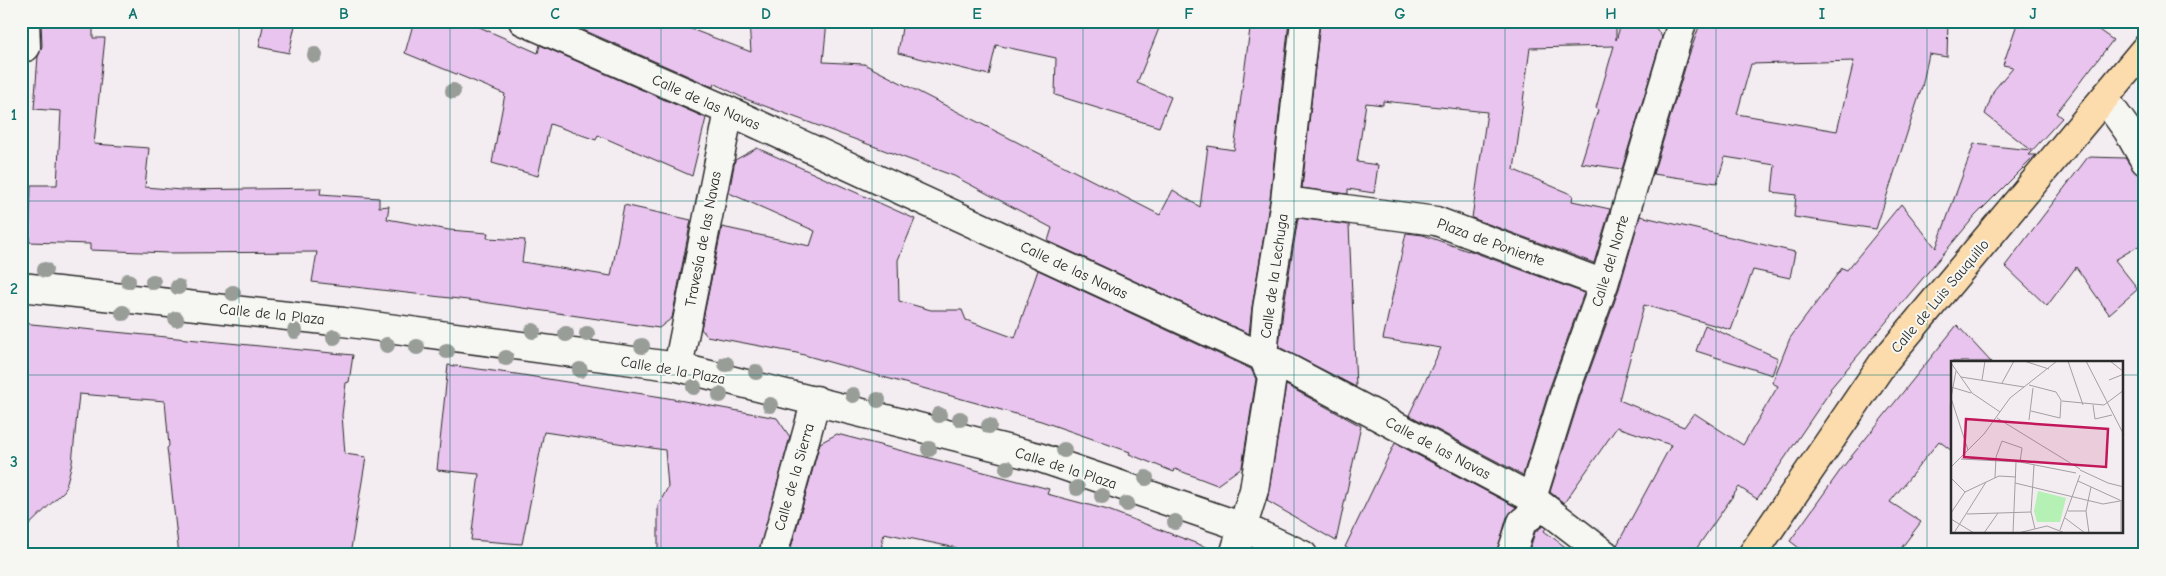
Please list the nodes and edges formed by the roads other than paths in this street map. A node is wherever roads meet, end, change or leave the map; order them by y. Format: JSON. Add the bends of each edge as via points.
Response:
{"nodes":[{"id":1,"x":524,"y":21,"type":"edge"},
{"id":2,"x":1305,"y":21,"type":"edge"},
{"id":3,"x":1680,"y":21,"type":"edge"},
{"id":4,"x":2145,"y":49,"type":"edge"},
{"id":5,"x":2105,"y":99,"type":"junction"},
{"id":6,"x":729,"y":111,"type":"junction"},
{"id":7,"x":2145,"y":161,"type":"edge"},
{"id":8,"x":1285,"y":201,"type":"junction"},
{"id":9,"x":1604,"y":284,"type":"junction"},
{"id":10,"x":21,"y":287,"type":"edge"},
{"id":11,"x":1263,"y":357,"type":"junction"},
{"id":12,"x":678,"y":367,"type":"junction"},
{"id":13,"x":816,"y":400,"type":"junction"},
{"id":14,"x":1537,"y":502,"type":"junction"},
{"id":15,"x":1243,"y":527,"type":"junction"},
{"id":16,"x":773,"y":555,"type":"edge"},
{"id":17,"x":1234,"y":555,"type":"edge"},
{"id":18,"x":1303,"y":555,"type":"edge"},
{"id":19,"x":1511,"y":555,"type":"edge"},
{"id":20,"x":1606,"y":555,"type":"edge"},
{"id":21,"x":1752,"y":555,"type":"edge"}],
"edges":[{"from":1,"to":6,"type":"street","name":"Calle de las Navas"},
{"from":2,"to":8,"type":"street","name":"Calle de la Lechuga"},
{"from":3,"to":9,"type":"street","name":"Calle del Norte"},
{"from":4,"to":5,"type":"main road","name":"Calle de Luis Sauquillo"},
{"from":5,"to":7,"type":"street"},
{"from":5,"to":21,"type":"main road","name":"Calle de Luis Sauquillo","via":[[1883,363]]},
{"from":6,"to":11,"type":"street","name":"Calle de las Navas"},
{"from":6,"to":12,"type":"street","name":"Travesía de las Navas"},
{"from":8,"to":9,"type":"street","name":"Plaza de Poniente","via":[[1436,221]]},
{"from":8,"to":11,"type":"street","name":"Calle de la Lechuga","via":[[1267,309]]},
{"from":9,"to":14,"type":"street","name":"Calle del Norte","via":[[1565,392]]},
{"from":10,"to":12,"type":"street","name":"Calle de la Plaza","via":[[343,322]]},
{"from":11,"to":14,"type":"street","name":"Calle de las Navas"},
{"from":11,"to":15,"type":"street","name":"Calle de la Lechuga","via":[[1272,377],[1254,490]]},
{"from":12,"to":13,"type":"street","name":"Calle de la Plaza"},
{"from":13,"to":15,"type":"street","name":"Calle de la Plaza","via":[[1038,457]]},
{"from":13,"to":16,"type":"street","name":"Calle de la Sierra"},
{"from":14,"to":19,"type":"street","via":[[1522,522]]},
{"from":14,"to":20,"type":"street","name":"Calle de las Navas"},
{"from":15,"to":17,"type":"street","name":"Calle de la Lechuga"},
{"from":15,"to":18,"type":"street","name":"Calle de la Plaza"}]}
